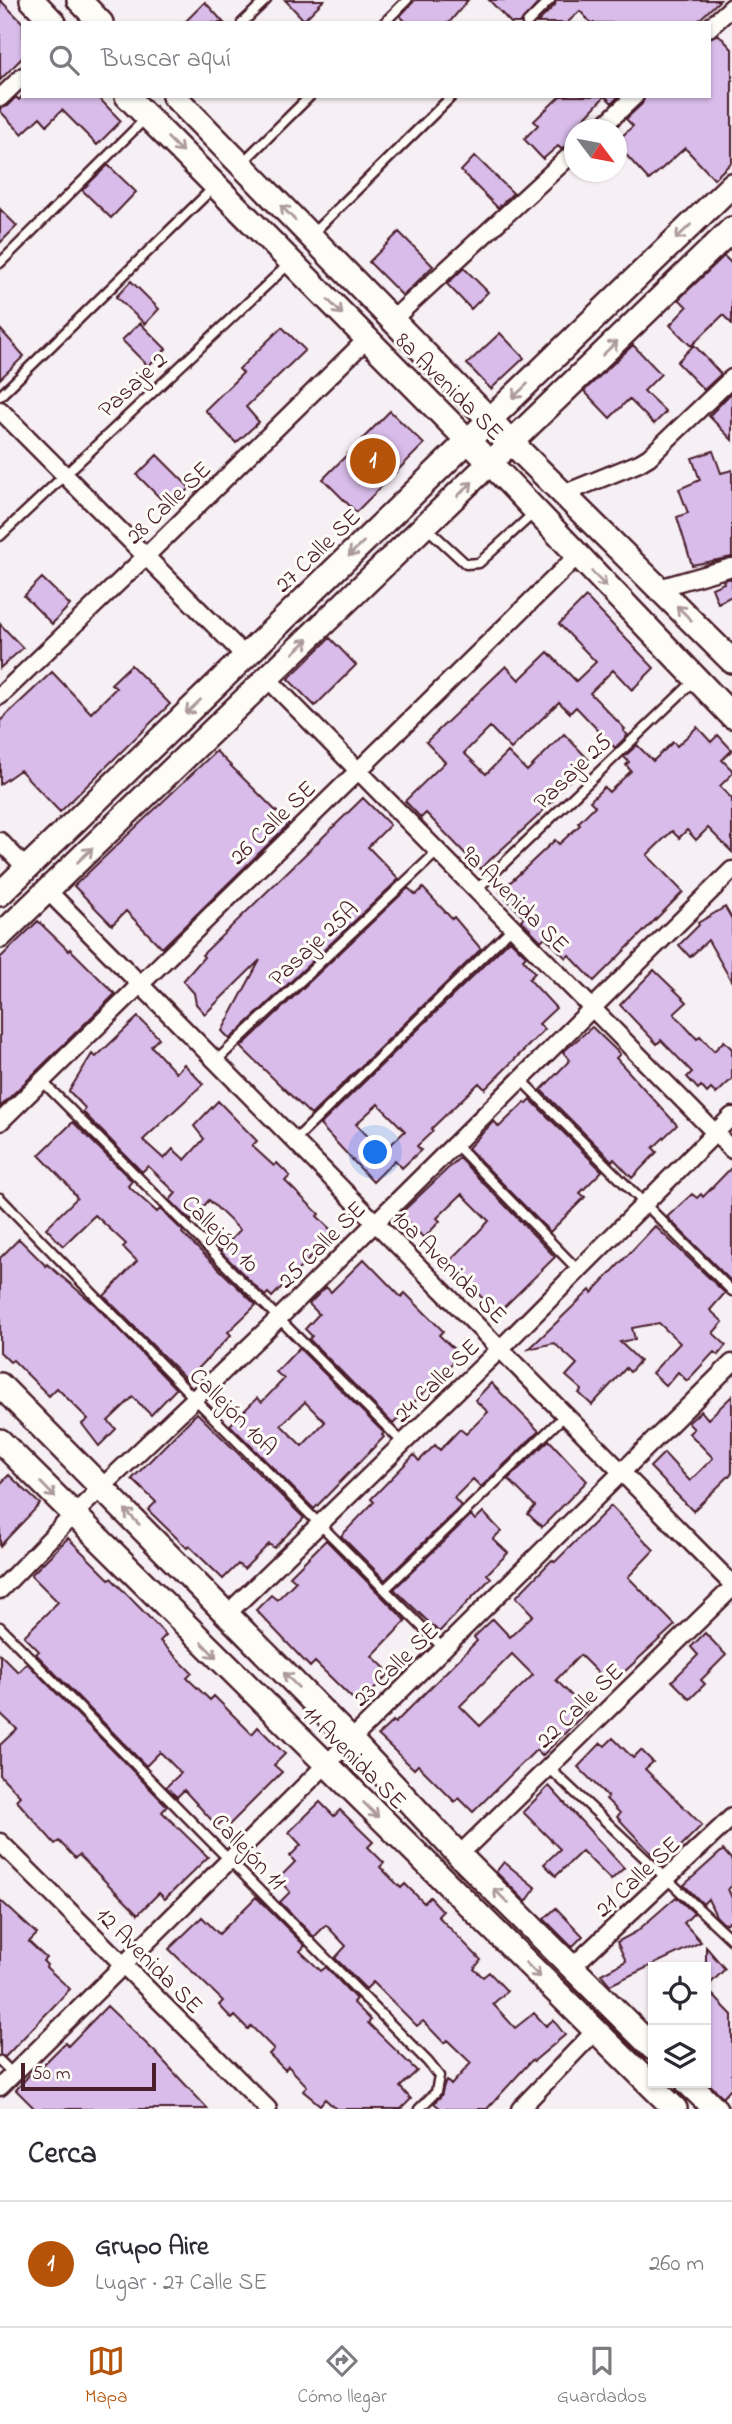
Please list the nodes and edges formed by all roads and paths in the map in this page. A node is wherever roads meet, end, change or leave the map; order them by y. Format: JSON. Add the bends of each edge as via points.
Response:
{"nodes":[{"id":1,"x":32,"y":0,"type":"edge"},
{"id":2,"x":266,"y":0,"type":"edge"},
{"id":3,"x":407,"y":0,"type":"edge"},
{"id":4,"x":550,"y":0,"type":"edge"},
{"id":5,"x":732,"y":7,"type":"edge"},
{"id":6,"x":52,"y":21,"type":"edge"},
{"id":7,"x":244,"y":21,"type":"edge"},
{"id":8,"x":386,"y":21,"type":"edge"},
{"id":9,"x":529,"y":21,"type":"edge"},
{"id":10,"x":711,"y":26,"type":"edge"},
{"id":11,"x":21,"y":78,"type":"edge"},
{"id":12,"x":0,"y":98,"type":"edge"},
{"id":13,"x":129,"y":98,"type":"edge"},
{"id":14,"x":176,"y":98,"type":"edge"},
{"id":15,"x":308,"y":98,"type":"edge"},
{"id":16,"x":450,"y":98,"type":"edge"},
{"id":17,"x":633,"y":98,"type":"edge"},
{"id":18,"x":147,"y":117,"type":"junction"},
{"id":19,"x":611,"y":119,"type":"edge"},
{"id":20,"x":564,"y":162,"type":"edge"},
{"id":21,"x":241,"y":164,"type":"junction"},
{"id":22,"x":216,"y":185,"type":"junction"},
{"id":23,"x":732,"y":185,"type":"edge"},
{"id":24,"x":732,"y":229,"type":"edge"},
{"id":25,"x":310,"y":236,"type":"junction"},
{"id":26,"x":291,"y":262,"type":"junction"},
{"id":27,"x":0,"y":263,"type":"edge"},
{"id":28,"x":392,"y":320,"type":"junction"},
{"id":29,"x":367,"y":339,"type":"junction"},
{"id":30,"x":732,"y":378,"type":"edge"},
{"id":31,"x":0,"y":396,"type":"edge"},
{"id":32,"x":0,"y":410,"type":"edge"},
{"id":33,"x":490,"y":419,"type":"junction"},
{"id":34,"x":468,"y":441,"type":"junction"},
{"id":35,"x":513,"y":443,"type":"junction"},
{"id":36,"x":491,"y":464,"type":"junction"},
{"id":37,"x":64,"y":474,"type":"junction"},
{"id":38,"x":563,"y":494,"type":"junction"},
{"id":39,"x":535,"y":512,"type":"junction"},
{"id":40,"x":426,"y":527,"type":"junction"},
{"id":41,"x":0,"y":536,"type":"edge"},
{"id":42,"x":146,"y":556,"type":"junction"},
{"id":43,"x":577,"y":556,"type":"junction"},
{"id":44,"x":732,"y":567,"type":"edge"},
{"id":45,"x":659,"y":588,"type":"junction"},
{"id":46,"x":246,"y":656,"type":"junction"},
{"id":47,"x":732,"y":661,"type":"edge"},
{"id":48,"x":268,"y":679,"type":"junction"},
{"id":49,"x":695,"y":680,"type":"junction"},
{"id":50,"x":0,"y":695,"type":"edge"},
{"id":51,"x":732,"y":716,"type":"edge"},
{"id":52,"x":358,"y":770,"type":"junction"},
{"id":53,"x":0,"y":841,"type":"edge"},
{"id":54,"x":438,"y":852,"type":"junction"},
{"id":55,"x":26,"y":868,"type":"junction"},
{"id":56,"x":732,"y":870,"type":"edge"},
{"id":57,"x":476,"y":890,"type":"junction"},
{"id":58,"x":48,"y":891,"type":"junction"},
{"id":59,"x":0,"y":894,"type":"edge"},
{"id":60,"x":513,"y":928,"type":"junction"},
{"id":61,"x":0,"y":936,"type":"edge"},
{"id":62,"x":139,"y":984,"type":"junction"},
{"id":63,"x":593,"y":1009,"type":"junction"},
{"id":64,"x":215,"y":1062,"type":"junction"},
{"id":65,"x":42,"y":1080,"type":"junction"},
{"id":66,"x":521,"y":1080,"type":"junction"},
{"id":67,"x":732,"y":1115,"type":"edge"},
{"id":68,"x":0,"y":1122,"type":"edge"},
{"id":69,"x":715,"y":1133,"type":"junction"},
{"id":70,"x":295,"y":1140,"type":"junction"},
{"id":71,"x":455,"y":1144,"type":"junction"},
{"id":72,"x":732,"y":1150,"type":"edge"},
{"id":73,"x":0,"y":1198,"type":"edge"},
{"id":74,"x":644,"y":1204,"type":"junction"},
{"id":75,"x":375,"y":1222,"type":"junction"},
{"id":76,"x":578,"y":1270,"type":"junction"},
{"id":77,"x":732,"y":1291,"type":"edge"},
{"id":78,"x":279,"y":1318,"type":"junction"},
{"id":79,"x":500,"y":1349,"type":"junction"},
{"id":80,"x":732,"y":1363,"type":"edge"},
{"id":81,"x":0,"y":1385,"type":"edge"},
{"id":82,"x":194,"y":1398,"type":"junction"},
{"id":83,"x":564,"y":1416,"type":"junction"},
{"id":84,"x":0,"y":1441,"type":"edge"},
{"id":85,"x":403,"y":1443,"type":"junction"},
{"id":86,"x":621,"y":1473,"type":"junction"},
{"id":87,"x":102,"y":1486,"type":"junction"},
{"id":88,"x":73,"y":1515,"type":"junction"},
{"id":89,"x":318,"y":1524,"type":"junction"},
{"id":90,"x":732,"y":1586,"type":"edge"},
{"id":91,"x":385,"y":1589,"type":"junction"},
{"id":92,"x":0,"y":1590,"type":"edge"},
{"id":93,"x":227,"y":1614,"type":"junction"},
{"id":94,"x":0,"y":1627,"type":"edge"},
{"id":95,"x":444,"y":1649,"type":"junction"},
{"id":96,"x":351,"y":1740,"type":"junction"},
{"id":97,"x":326,"y":1765,"type":"junction"},
{"id":98,"x":548,"y":1767,"type":"junction"},
{"id":99,"x":732,"y":1817,"type":"edge"},
{"id":100,"x":0,"y":1842,"type":"edge"},
{"id":101,"x":459,"y":1855,"type":"junction"},
{"id":102,"x":230,"y":1859,"type":"junction"},
{"id":103,"x":667,"y":1879,"type":"junction"},
{"id":104,"x":732,"y":1940,"type":"edge"},
{"id":105,"x":122,"y":1965,"type":"junction"},
{"id":106,"x":572,"y":1966,"type":"junction"},
{"id":107,"x":592,"y":1986,"type":"junction"},
{"id":108,"x":570,"y":2006,"type":"junction"},
{"id":109,"x":595,"y":2031,"type":"junction"},
{"id":110,"x":648,"y":2043,"type":"edge"},
{"id":111,"x":0,"y":2062,"type":"edge"},
{"id":112,"x":12,"y":2073,"type":"junction"},
{"id":113,"x":0,"y":2087,"type":"edge"},
{"id":114,"x":693,"y":2088,"type":"edge"},
{"id":115,"x":268,"y":2109,"type":"edge"},
{"id":116,"x":419,"y":2109,"type":"edge"},
{"id":117,"x":520,"y":2109,"type":"edge"},
{"id":118,"x":674,"y":2109,"type":"edge"},
{"id":119,"x":715,"y":2109,"type":"edge"}],
"edges":[{"from":1,"to":6,"type":"street"},
{"from":2,"to":7,"type":"lane"},
{"from":3,"to":8,"type":"lane"},
{"from":4,"to":9,"type":"lane"},
{"from":5,"to":10,"type":"street"},
{"from":11,"to":12,"type":"street"},
{"from":13,"to":18,"type":"street","name":"8a Avenida SE"},
{"from":14,"to":21,"type":"street","name":"8a Avenida SE"},
{"from":15,"to":21,"type":"lane"},
{"from":16,"to":25,"type":"lane"},
{"from":17,"to":19,"type":"street"},
{"from":18,"to":22,"type":"street","name":"8a Avenida SE","one_way":true},
{"from":18,"to":27,"type":"lane"},
{"from":20,"to":28,"type":"street"},
{"from":25,"to":21,"type":"street","name":"8a Avenida SE","one_way":true},
{"from":22,"to":26,"type":"street","name":"8a Avenida SE"},
{"from":22,"to":31,"type":"lane"},
{"from":23,"to":33,"type":"street","name":"27 Calle SE","one_way":true},
{"from":35,"to":24,"type":"street","one_way":true},
{"from":25,"to":28,"type":"street","name":"8a Avenida SE"},
{"from":26,"to":29,"type":"street","name":"8a Avenida SE","one_way":true},
{"from":26,"to":37,"type":"lane","name":"Pasaje 2"},
{"from":28,"to":33,"type":"street","name":"8a Avenida SE"},
{"from":29,"to":34,"type":"street","name":"8a Avenida SE"},
{"from":29,"to":42,"type":"street","name":"28 Calle SE"},
{"from":30,"to":38,"type":"street","via":[[649,457]]},
{"from":32,"to":37,"type":"street"},
{"from":33,"to":34,"type":"street","name":"27 Calle SE"},
{"from":33,"to":35,"type":"street","name":"8a Avenida SE"},
{"from":34,"to":36,"type":"street","name":"8a Avenida SE"},
{"from":34,"to":46,"type":"street","name":"27 Calle SE","one_way":true},
{"from":35,"to":36,"type":"street"},
{"from":35,"to":38,"type":"street","name":"8a Avenida SE"},
{"from":36,"to":39,"type":"street","name":"8a Avenida SE"},
{"from":40,"to":36,"type":"street","one_way":true},
{"from":37,"to":41,"type":"lane","name":"Pasaje 2"},
{"from":37,"to":42,"type":"street"},
{"from":38,"to":45,"type":"street","name":"8a Avenida SE"},
{"from":39,"to":40,"type":"lane","via":[[479,563],[466,564]]},
{"from":39,"to":43,"type":"street","name":"8a Avenida SE"},
{"from":48,"to":40,"type":"street","one_way":true},
{"from":42,"to":46,"type":"street"},
{"from":42,"to":50,"type":"street","name":"28 Calle SE"},
{"from":43,"to":49,"type":"street","name":"8a Avenida SE","one_way":true},
{"from":43,"to":52,"type":"street","name":"26 Calle SE"},
{"from":44,"to":45,"type":"street"},
{"from":47,"to":45,"type":"street","name":"8a Avenida SE","one_way":true},
{"from":46,"to":55,"type":"street","name":"27 Calle SE","one_way":true},
{"from":48,"to":52,"type":"street","name":"9a Avenida SE"},
{"from":58,"to":48,"type":"street","one_way":true},
{"from":49,"to":51,"type":"street","name":"8a Avenida SE"},
{"from":49,"to":57,"type":"lane","name":"Pasaje 25"},
{"from":52,"to":54,"type":"street","name":"9a Avenida SE"},
{"from":52,"to":62,"type":"street","name":"26 Calle SE"},
{"from":53,"to":55,"type":"street"},
{"from":54,"to":57,"type":"street","name":"9a Avenida SE"},
{"from":54,"to":64,"type":"lane","name":"Pasaje 25A"},
{"from":55,"to":59,"type":"street","name":"27 Calle SE"},
{"from":56,"to":63,"type":"street","name":"25 Calle SE"},
{"from":57,"to":60,"type":"street","name":"9a Avenida SE"},
{"from":58,"to":61,"type":"street"},
{"from":58,"to":62,"type":"street","name":"10a Avenida SE"},
{"from":60,"to":63,"type":"street","name":"9a Avenida SE"},
{"from":60,"to":70,"type":"lane"},
{"from":62,"to":64,"type":"street","name":"10a Avenida SE"},
{"from":62,"to":65,"type":"street","name":"26 Calle SE"},
{"from":63,"to":66,"type":"street","name":"25 Calle SE"},
{"from":63,"to":69,"type":"street","name":"9a Avenida SE"},
{"from":64,"to":70,"type":"street","name":"10a Avenida SE"},
{"from":65,"to":68,"type":"street","name":"26 Calle SE"},
{"from":65,"to":78,"type":"lane","name":"Callejón 10"},
{"from":66,"to":71,"type":"street","name":"25 Calle SE"},
{"from":66,"to":74,"type":"lane"},
{"from":67,"to":69,"type":"street","name":"24 Calle SE"},
{"from":69,"to":72,"type":"street","name":"9a Avenida SE"},
{"from":69,"to":74,"type":"street","name":"24 Calle SE"},
{"from":70,"to":75,"type":"street","name":"10a Avenida SE"},
{"from":71,"to":75,"type":"street","name":"25 Calle SE"},
{"from":71,"to":76,"type":"lane"},
{"from":73,"to":82,"type":"lane","name":"Callejón 10A"},
{"from":74,"to":76,"type":"street","name":"24 Calle SE"},
{"from":74,"to":77,"type":"lane"},
{"from":75,"to":78,"type":"street","name":"25 Calle SE"},
{"from":75,"to":79,"type":"street","name":"10a Avenida SE"},
{"from":76,"to":79,"type":"street","name":"24 Calle SE"},
{"from":78,"to":82,"type":"street","name":"25 Calle SE"},
{"from":78,"to":85,"type":"lane","name":"Callejón 10"},
{"from":79,"to":83,"type":"street","name":"10a Avenida SE"},
{"from":79,"to":85,"type":"street","name":"24 Calle SE"},
{"from":80,"to":86,"type":"street","name":"23 Calle SE"},
{"from":81,"to":87,"type":"street","name":"11 Avenida SE"},
{"from":82,"to":87,"type":"street","name":"25 Calle SE"},
{"from":82,"to":89,"type":"lane","name":"Callejón 10A"},
{"from":83,"to":86,"type":"street","name":"10a Avenida SE"},
{"from":83,"to":91,"type":"lane"},
{"from":84,"to":88,"type":"street","name":"11 Avenida SE","one_way":true},
{"from":85,"to":89,"type":"street","name":"24 Calle SE"},
{"from":86,"to":90,"type":"street","name":"10a Avenida SE"},
{"from":86,"to":95,"type":"street","name":"23 Calle SE"},
{"from":87,"to":88,"type":"street","name":"25 Calle SE"},
{"from":93,"to":87,"type":"street","name":"11 Avenida SE","one_way":true},
{"from":88,"to":92,"type":"street","name":"25 Calle SE"},
{"from":88,"to":97,"type":"street","name":"11 Avenida SE","one_way":true},
{"from":89,"to":91,"type":"lane","name":"Callejón 10A"},
{"from":89,"to":93,"type":"street","name":"24 Calle SE"},
{"from":90,"to":98,"type":"street","name":"22 Calle SE"},
{"from":91,"to":95,"type":"lane","name":"Callejón 10A"},
{"from":96,"to":93,"type":"street","name":"11 Avenida SE","one_way":true},
{"from":94,"to":102,"type":"lane","name":"Callejón 11"},
{"from":95,"to":96,"type":"street","name":"23 Calle SE"},
{"from":96,"to":97,"type":"street","name":"23 Calle SE"},
{"from":96,"to":101,"type":"street","name":"11 Avenida SE"},
{"from":97,"to":102,"type":"street","name":"23 Calle SE"},
{"from":97,"to":108,"type":"street","name":"11 Avenida SE","one_way":true},
{"from":98,"to":101,"type":"street","name":"22 Calle SE"},
{"from":98,"to":103,"type":"lane"},
{"from":99,"to":103,"type":"street","name":"21 Calle SE"},
{"from":100,"to":105,"type":"street","name":"12 Avenida SE"},
{"from":106,"to":101,"type":"street","name":"11 Avenida SE","one_way":true},
{"from":102,"to":105,"type":"street","name":"23 Calle SE"},
{"from":102,"to":116,"type":"lane","name":"Callejón 11","via":[[439,2076],[436,2092]]},
{"from":103,"to":104,"type":"lane"},
{"from":103,"to":106,"type":"street","name":"21 Calle SE"},
{"from":105,"to":112,"type":"street","name":"23 Calle SE"},
{"from":105,"to":115,"type":"street","name":"12 Avenida SE"},
{"from":106,"to":107,"type":"street","name":"11 Avenida SE"},
{"from":107,"to":108,"type":"street"},
{"from":107,"to":110,"type":"street","name":"11 Avenida SE"},
{"from":108,"to":109,"type":"street","name":"11 Avenida SE"},
{"from":109,"to":117,"type":"street"},
{"from":109,"to":118,"type":"street","name":"11 Avenida SE"},
{"from":111,"to":112,"type":"lane"},
{"from":112,"to":113,"type":"street","name":"23 Calle SE"},
{"from":114,"to":119,"type":"street"}]}
